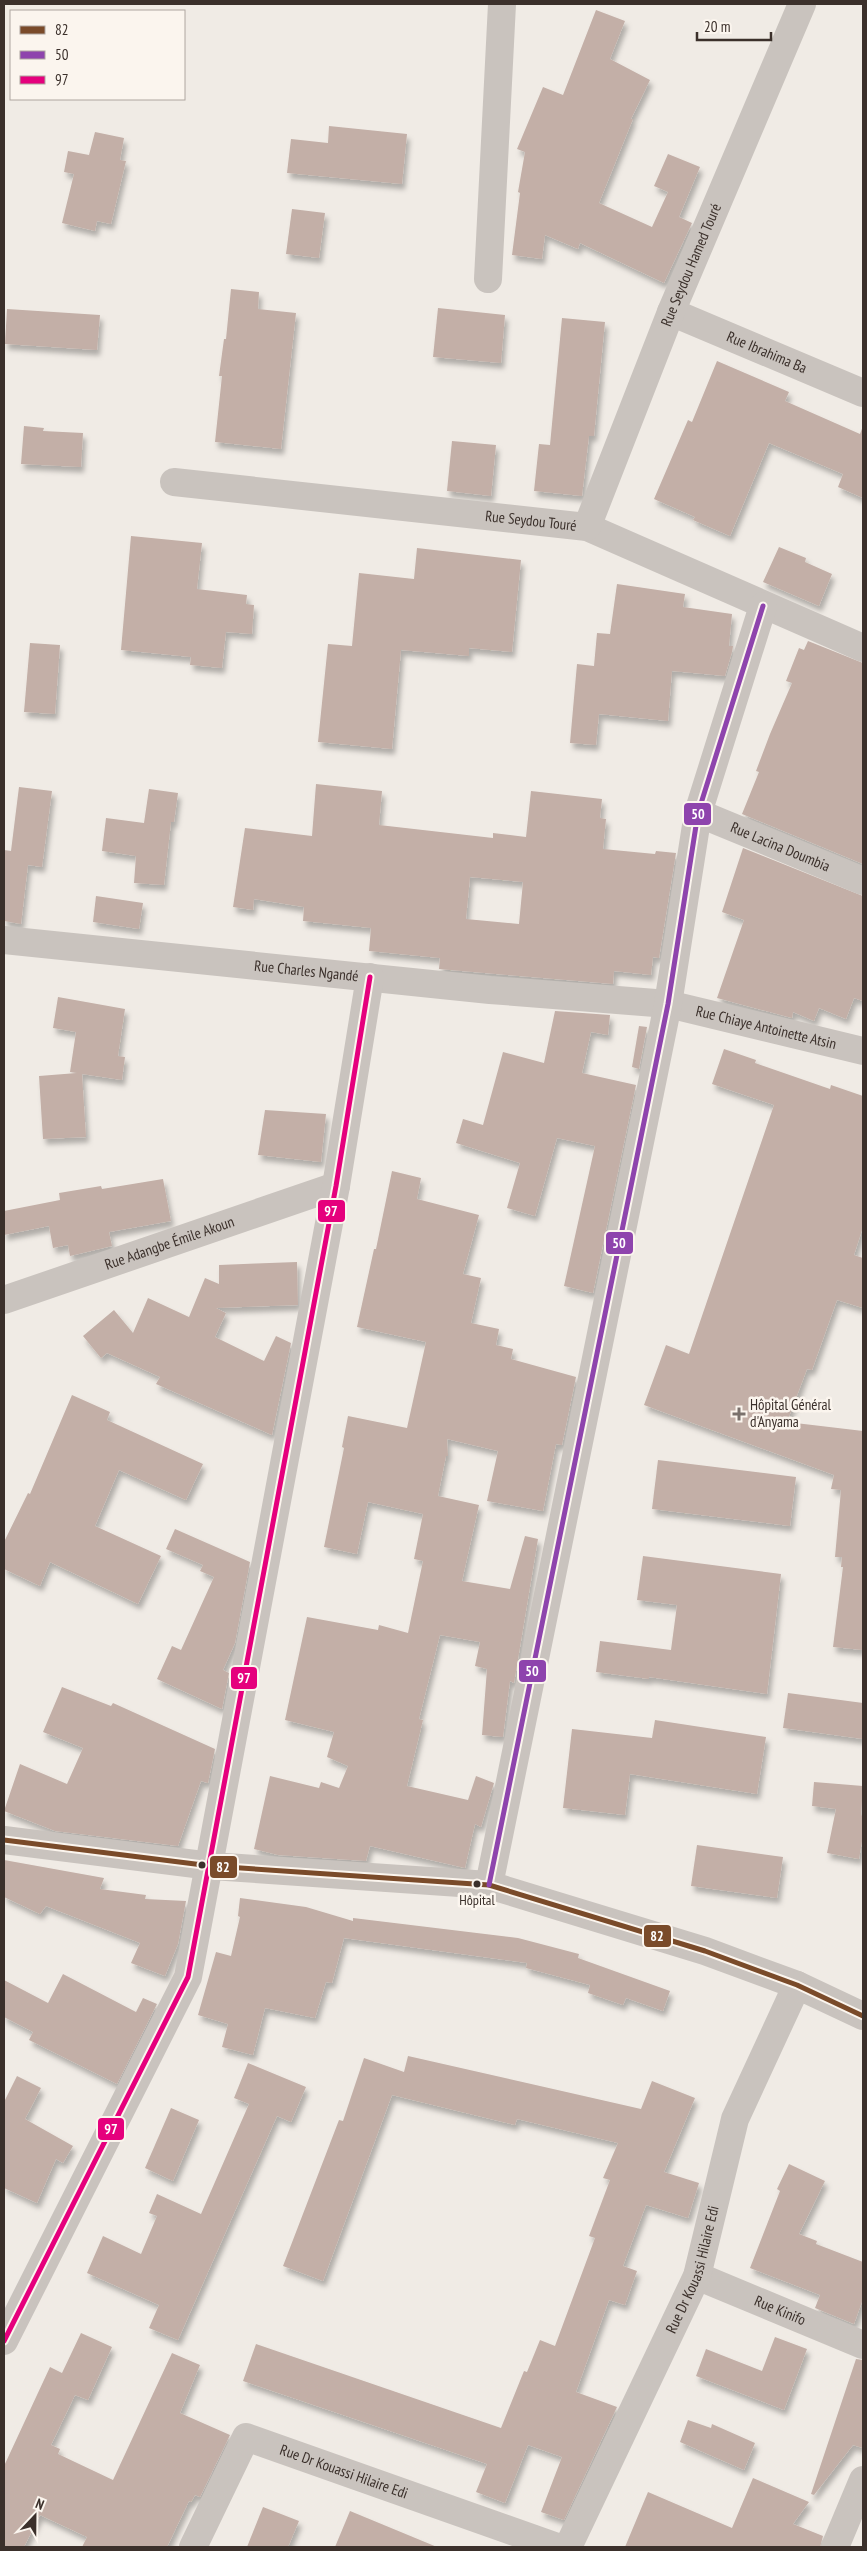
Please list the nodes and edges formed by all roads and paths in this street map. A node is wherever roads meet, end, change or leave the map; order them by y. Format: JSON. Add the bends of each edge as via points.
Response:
{"nodes":[{"id":1,"x":502,"y":4,"type":"edge"},
{"id":2,"x":802,"y":4,"type":"edge"},
{"id":3,"x":488,"y":279,"type":"dead end"},
{"id":4,"x":671,"y":312,"type":"junction"},
{"id":5,"x":863,"y":393,"type":"edge"},
{"id":6,"x":174,"y":482,"type":"dead end"},
{"id":7,"x":587,"y":527,"type":"junction"},
{"id":8,"x":762,"y":606,"type":"junction"},
{"id":9,"x":863,"y":648,"type":"edge"},
{"id":10,"x":698,"y":813,"type":"junction"},
{"id":11,"x":863,"y":880,"type":"edge"},
{"id":12,"x":4,"y":940,"type":"edge"},
{"id":13,"x":370,"y":977,"type":"junction"},
{"id":14,"x":668,"y":1004,"type":"junction"},
{"id":15,"x":863,"y":1051,"type":"edge"},
{"id":16,"x":336,"y":1186,"type":"junction"},
{"id":17,"x":4,"y":1300,"type":"edge"},
{"id":18,"x":4,"y":1840,"type":"edge"},
{"id":19,"x":211,"y":1866,"type":"junction"},
{"id":20,"x":489,"y":1885,"type":"junction"},
{"id":21,"x":798,"y":1985,"type":"junction"},
{"id":22,"x":863,"y":2016,"type":"edge"},
{"id":23,"x":697,"y":2276,"type":"junction"},
{"id":24,"x":4,"y":2341,"type":"edge"},
{"id":25,"x":863,"y":2345,"type":"edge"},
{"id":26,"x":863,"y":2480,"type":"edge"},
{"id":27,"x":193,"y":2547,"type":"edge"},
{"id":28,"x":557,"y":2547,"type":"edge"},
{"id":29,"x":568,"y":2547,"type":"edge"},
{"id":30,"x":835,"y":2547,"type":"edge"}],
"edges":[{"from":1,"to":3,"type":"street"},
{"from":2,"to":4,"type":"street","name":"Rue Seydou Hamed Touré"},
{"from":4,"to":5,"type":"street","name":"Rue Ibrahima Ba"},
{"from":4,"to":7,"type":"street","name":"Rue Seydou Hamed Touré"},
{"from":6,"to":7,"type":"street","name":"Rue Seydou Touré"},
{"from":7,"to":8,"type":"street","name":"Rue Seydou Touré"},
{"from":8,"to":9,"type":"street","name":"Rue Seydou Touré"},
{"from":8,"to":10,"type":"street"},
{"from":10,"to":11,"type":"street","name":"Rue Lacina Doumbia"},
{"from":10,"to":14,"type":"street"},
{"from":12,"to":13,"type":"street","name":"Rue Charles Ngandé"},
{"from":13,"to":14,"type":"street","name":"Rue Charles Ngandé"},
{"from":13,"to":16,"type":"street"},
{"from":14,"to":15,"type":"street","name":"Rue Chiaye Antoinette Atsin"},
{"from":14,"to":20,"type":"street"},
{"from":16,"to":17,"type":"street","name":"Rue Adangbe Émile Akoun"},
{"from":16,"to":19,"type":"street"},
{"from":18,"to":19,"type":"street"},
{"from":19,"to":20,"type":"street"},
{"from":19,"to":24,"type":"street","via":[[188,1977]]},
{"from":20,"to":21,"type":"street","via":[[705,1951]]},
{"from":21,"to":22,"type":"street"},
{"from":21,"to":23,"type":"street","name":"Rue Dr Kouassi Hilaire Edi","via":[[735,2119]]},
{"from":23,"to":25,"type":"street","name":"Rue Kinifo"},
{"from":23,"to":29,"type":"street","name":"Rue Dr Kouassi Hilaire Edi"},
{"from":26,"to":30,"type":"street"},
{"from":27,"to":28,"type":"street","name":"Rue Dr Kouassi Hilaire Edi","via":[[246,2437]]}]}
